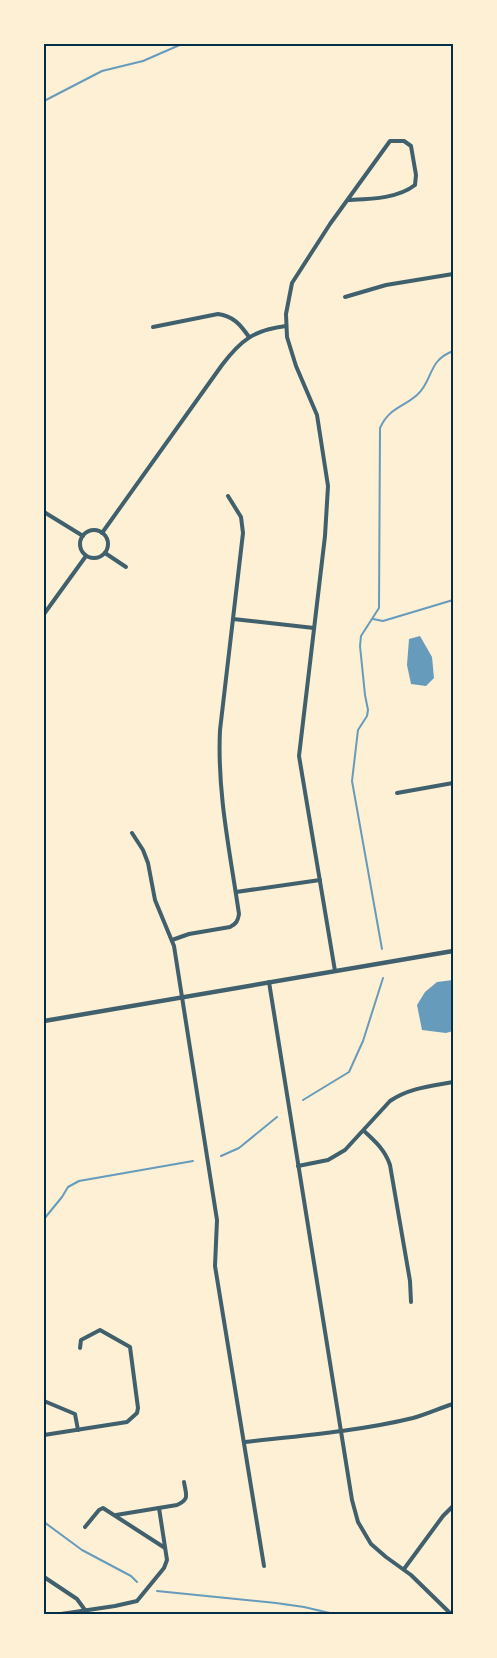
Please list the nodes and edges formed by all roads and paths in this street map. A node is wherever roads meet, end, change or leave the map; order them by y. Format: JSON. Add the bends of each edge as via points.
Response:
{"nodes":[{"id":1,"x":348,"y":200,"type":"junction"},
{"id":2,"x":453,"y":274,"type":"edge"},
{"id":3,"x":345,"y":297,"type":"dead end"},
{"id":4,"x":286,"y":326,"type":"junction"},
{"id":5,"x":153,"y":327,"type":"dead end"},
{"id":6,"x":249,"y":337,"type":"junction"},
{"id":7,"x":228,"y":496,"type":"dead end"},
{"id":8,"x":44,"y":512,"type":"edge"},
{"id":9,"x":102,"y":533,"type":"junction"},
{"id":10,"x":83,"y":536,"type":"junction"},
{"id":11,"x":105,"y":553,"type":"junction"},
{"id":12,"x":86,"y":556,"type":"junction"},
{"id":13,"x":126,"y":567,"type":"dead end"},
{"id":14,"x":44,"y":614,"type":"edge"},
{"id":15,"x":233,"y":619,"type":"junction"},
{"id":16,"x":314,"y":628,"type":"junction"},
{"id":17,"x":453,"y":782,"type":"edge"},
{"id":18,"x":397,"y":793,"type":"dead end"},
{"id":19,"x":132,"y":833,"type":"dead end"},
{"id":20,"x":320,"y":880,"type":"junction"},
{"id":21,"x":236,"y":892,"type":"junction"},
{"id":22,"x":172,"y":940,"type":"junction"},
{"id":23,"x":453,"y":951,"type":"edge"},
{"id":24,"x":335,"y":971,"type":"junction"},
{"id":25,"x":269,"y":982,"type":"junction"},
{"id":26,"x":181,"y":997,"type":"junction"},
{"id":27,"x":44,"y":1021,"type":"edge"},
{"id":28,"x":453,"y":1082,"type":"edge"},
{"id":29,"x":364,"y":1130,"type":"junction"},
{"id":30,"x":298,"y":1166,"type":"junction"},
{"id":31,"x":411,"y":1302,"type":"dead end"},
{"id":32,"x":80,"y":1348,"type":"dead end"},
{"id":33,"x":44,"y":1401,"type":"edge"},
{"id":34,"x":453,"y":1404,"type":"edge"},
{"id":35,"x":78,"y":1430,"type":"junction"},
{"id":36,"x":341,"y":1430,"type":"junction"},
{"id":37,"x":44,"y":1435,"type":"edge"},
{"id":38,"x":245,"y":1442,"type":"junction"},
{"id":39,"x":184,"y":1482,"type":"dead end"},
{"id":40,"x":453,"y":1506,"type":"edge"},
{"id":41,"x":159,"y":1508,"type":"junction"},
{"id":42,"x":116,"y":1515,"type":"junction"},
{"id":43,"x":86,"y":1527,"type":"dead end"},
{"id":44,"x":165,"y":1548,"type":"junction"},
{"id":45,"x":264,"y":1566,"type":"dead end"},
{"id":46,"x":404,"y":1569,"type":"junction"},
{"id":47,"x":44,"y":1577,"type":"edge"},
{"id":48,"x":85,"y":1610,"type":"junction"},
{"id":49,"x":61,"y":1614,"type":"edge"},
{"id":50,"x":452,"y":1614,"type":"edge"}],
"edges":[{"from":1,"to":1,"type":"street","via":[[390,141],[404,141],[411,146],[415,185],[407,191]]},
{"from":1,"to":4,"type":"street","via":[[292,283]]},
{"from":2,"to":3,"type":"street","via":[[386,284]]},
{"from":4,"to":6,"type":"street"},
{"from":4,"to":16,"type":"street","via":[[296,366],[317,415],[328,486]]},
{"from":5,"to":6,"type":"street","via":[[218,314],[236,320]]},
{"from":6,"to":9,"type":"street","via":[[222,365]]},
{"from":7,"to":15,"type":"street","via":[[243,524]]},
{"from":8,"to":10,"type":"street"},
{"from":9,"to":10,"type":"street","via":[[92,532]]},
{"from":9,"to":11,"type":"street","via":[[107,541]]},
{"from":10,"to":12,"type":"street","via":[[80,544]]},
{"from":11,"to":12,"type":"street","via":[[94,558]]},
{"from":11,"to":13,"type":"street"},
{"from":12,"to":14,"type":"street"},
{"from":15,"to":16,"type":"street"},
{"from":15,"to":21,"type":"street","via":[[219,758],[222,806]]},
{"from":16,"to":20,"type":"street","via":[[299,756]]},
{"from":17,"to":18,"type":"street"},
{"from":19,"to":22,"type":"street","via":[[148,863],[155,900]]},
{"from":20,"to":21,"type":"street"},
{"from":20,"to":24,"type":"street"},
{"from":21,"to":22,"type":"street","via":[[239,914],[236,924]]},
{"from":22,"to":26,"type":"street"},
{"from":23,"to":24,"type":"street"},
{"from":24,"to":25,"type":"street"},
{"from":25,"to":26,"type":"street"},
{"from":25,"to":30,"type":"street"},
{"from":26,"to":27,"type":"street"},
{"from":26,"to":38,"type":"street","via":[[218,1220],[215,1266]]},
{"from":28,"to":29,"type":"street","via":[[417,1088],[398,1096]]},
{"from":29,"to":30,"type":"street","via":[[334,1157]]},
{"from":29,"to":31,"type":"street","via":[[381,1147],[390,1165]]},
{"from":30,"to":36,"type":"street"},
{"from":32,"to":35,"type":"street","via":[[81,1340],[100,1330],[130,1347],[138,1413],[127,1422]]},
{"from":33,"to":35,"type":"street","via":[[74,1414]]},
{"from":34,"to":36,"type":"street","via":[[414,1418]]},
{"from":35,"to":37,"type":"street"},
{"from":36,"to":38,"type":"street"},
{"from":36,"to":46,"type":"street","via":[[358,1522],[371,1544]]},
{"from":38,"to":45,"type":"street"},
{"from":39,"to":41,"type":"street","via":[[185,1501]]},
{"from":40,"to":46,"type":"street","via":[[442,1516]]},
{"from":41,"to":42,"type":"street"},
{"from":41,"to":44,"type":"street"},
{"from":42,"to":43,"type":"street","via":[[103,1508],[98,1510]]},
{"from":42,"to":44,"type":"street"},
{"from":44,"to":48,"type":"street","via":[[167,1560],[164,1568],[137,1601]]},
{"from":46,"to":50,"type":"street"},
{"from":47,"to":48,"type":"street","via":[[77,1599]]},
{"from":48,"to":49,"type":"street"}]}
